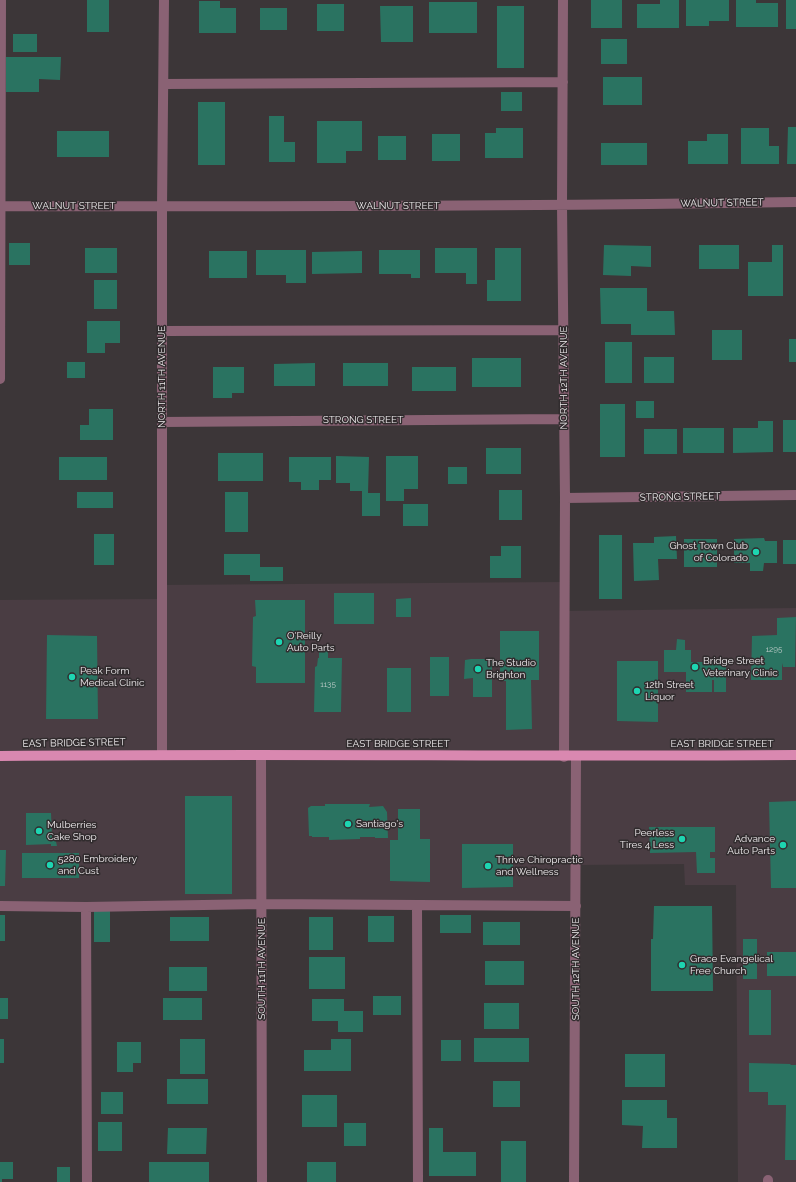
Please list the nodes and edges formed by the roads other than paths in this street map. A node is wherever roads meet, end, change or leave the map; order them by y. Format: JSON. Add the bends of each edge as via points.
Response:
{"nodes":[{"id":1,"x":1,"y":0,"type":"edge"},
{"id":2,"x":164,"y":0,"type":"edge"},
{"id":3,"x":563,"y":0,"type":"edge"},
{"id":4,"x":563,"y":82,"type":"junction"},
{"id":5,"x":164,"y":84,"type":"junction"},
{"id":6,"x":796,"y":202,"type":"edge"},
{"id":7,"x":0,"y":206,"type":"edge"},
{"id":8,"x":562,"y":206,"type":"junction"},
{"id":9,"x":162,"y":207,"type":"junction"},
{"id":10,"x":564,"y":330,"type":"junction"},
{"id":11,"x":162,"y":331,"type":"junction"},
{"id":12,"x":0,"y":379,"type":"edge"},
{"id":13,"x":564,"y":418,"type":"junction"},
{"id":14,"x":162,"y":422,"type":"junction"},
{"id":15,"x":796,"y":495,"type":"edge"},
{"id":16,"x":565,"y":498,"type":"junction"},
{"id":17,"x":162,"y":754,"type":"junction"},
{"id":18,"x":261,"y":755,"type":"junction"},
{"id":19,"x":0,"y":756,"type":"edge"},
{"id":20,"x":796,"y":756,"type":"edge"},
{"id":21,"x":564,"y":757,"type":"junction"},
{"id":22,"x":576,"y":757,"type":"junction"},
{"id":23,"x":262,"y":904,"type":"junction"},
{"id":24,"x":417,"y":905,"type":"junction"},
{"id":25,"x":0,"y":906,"type":"edge"},
{"id":26,"x":576,"y":906,"type":"junction"},
{"id":27,"x":86,"y":907,"type":"junction"},
{"id":28,"x":87,"y":1182,"type":"edge"},
{"id":29,"x":262,"y":1182,"type":"edge"},
{"id":30,"x":418,"y":1182,"type":"edge"},
{"id":31,"x":574,"y":1182,"type":"edge"}],
"edges":[{"from":1,"to":7,"type":"street"},
{"from":2,"to":5,"type":"street","name":"NORTH 11TH AVENUE"},
{"from":3,"to":4,"type":"street","name":"NORTH 12TH AVENUE"},
{"from":4,"to":5,"type":"street"},
{"from":4,"to":8,"type":"street","name":"NORTH 12TH AVENUE"},
{"from":5,"to":9,"type":"street","name":"NORTH 11TH AVENUE"},
{"from":6,"to":8,"type":"street","name":"WALNUT STREET"},
{"from":7,"to":9,"type":"street","name":"WALNUT STREET"},
{"from":7,"to":12,"type":"street"},
{"from":8,"to":9,"type":"street","name":"WALNUT STREET"},
{"from":8,"to":10,"type":"street","name":"NORTH 12TH AVENUE"},
{"from":9,"to":11,"type":"street","name":"NORTH 11TH AVENUE"},
{"from":10,"to":11,"type":"street"},
{"from":10,"to":13,"type":"street","name":"NORTH 12TH AVENUE"},
{"from":11,"to":14,"type":"street","name":"NORTH 11TH AVENUE"},
{"from":13,"to":14,"type":"street","name":"STRONG STREET"},
{"from":13,"to":16,"type":"street","name":"NORTH 12TH AVENUE"},
{"from":14,"to":17,"type":"street","name":"NORTH 11TH AVENUE"},
{"from":15,"to":16,"type":"street","name":"STRONG STREET"},
{"from":16,"to":21,"type":"street","name":"NORTH 12TH AVENUE"},
{"from":17,"to":18,"type":"main road","name":"EAST BRIDGE STREET"},
{"from":17,"to":19,"type":"main road","name":"EAST BRIDGE STREET"},
{"from":18,"to":21,"type":"main road","name":"EAST BRIDGE STREET"},
{"from":18,"to":23,"type":"street","name":"SOUTH 11TH AVENUE"},
{"from":20,"to":22,"type":"main road","name":"EAST BRIDGE STREET"},
{"from":21,"to":22,"type":"main road","name":"EAST BRIDGE STREET"},
{"from":22,"to":26,"type":"street","name":"SOUTH 12TH AVENUE"},
{"from":23,"to":24,"type":"street"},
{"from":23,"to":27,"type":"street"},
{"from":23,"to":29,"type":"street","name":"SOUTH 11TH AVENUE"},
{"from":24,"to":26,"type":"street"},
{"from":24,"to":30,"type":"street"},
{"from":25,"to":27,"type":"street"},
{"from":26,"to":31,"type":"street","name":"SOUTH 12TH AVENUE"},
{"from":27,"to":28,"type":"street"}]}
